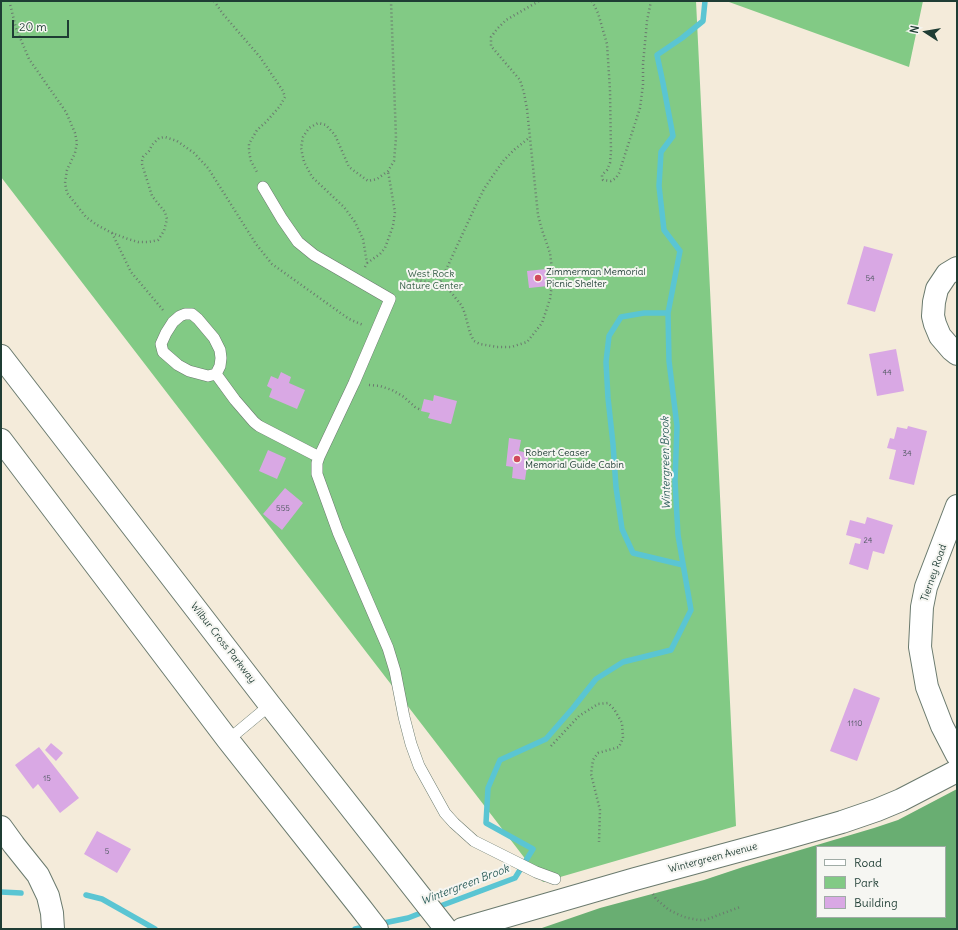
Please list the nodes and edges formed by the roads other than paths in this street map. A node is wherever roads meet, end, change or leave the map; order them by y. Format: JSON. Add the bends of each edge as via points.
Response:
{"nodes":[{"id":1,"x":263,"y":187,"type":"road end"},
{"id":2,"x":957,"y":268,"type":"edge"},
{"id":3,"x":957,"y":354,"type":"edge"},
{"id":4,"x":1,"y":356,"type":"edge"},
{"id":5,"x":216,"y":374,"type":"junction"},
{"id":6,"x":1,"y":440,"type":"edge"},
{"id":7,"x":319,"y":457,"type":"junction"},
{"id":8,"x":957,"y":506,"type":"edge"},
{"id":9,"x":270,"y":706,"type":"junction"},
{"id":10,"x":228,"y":740,"type":"junction"},
{"id":11,"x":957,"y":755,"type":"edge"},
{"id":12,"x":957,"y":771,"type":"edge"},
{"id":13,"x":1,"y":827,"type":"edge"},
{"id":14,"x":555,"y":879,"type":"dead end"},
{"id":15,"x":53,"y":929,"type":"edge"},
{"id":16,"x":376,"y":929,"type":"edge"},
{"id":17,"x":446,"y":929,"type":"edge"},
{"id":18,"x":462,"y":929,"type":"edge"}],
"edges":[{"from":1,"to":7,"type":"lane","via":[[298,242],[314,255],[390,299]]},
{"from":2,"to":3,"type":"main road","via":[[947,274],[937,289],[933,316],[940,336]]},
{"from":4,"to":9,"type":"main road","name":"Wilbur Cross Parkway"},
{"from":5,"to":5,"type":"lane","via":[[222,358],[214,338],[192,314],[180,316],[173,322],[161,344],[163,352],[189,371],[208,376]]},
{"from":5,"to":7,"type":"lane","via":[[254,422]]},
{"from":6,"to":10,"type":"main road"},
{"from":7,"to":14,"type":"lane","via":[[317,474],[338,532],[388,648],[411,744],[419,766],[445,813],[474,842]]},
{"from":8,"to":11,"type":"main road","name":"Tierney Road","via":[[926,587],[920,646],[927,688]]},
{"from":9,"to":10,"type":"lane"},
{"from":9,"to":17,"type":"main road","name":"Wilbur Cross Parkway"},
{"from":10,"to":16,"type":"main road"},
{"from":12,"to":18,"type":"main road","name":"Wintergreen Avenue","via":[[901,800],[856,817]]},
{"from":13,"to":15,"type":"main road","via":[[38,875],[48,896]]}]}
